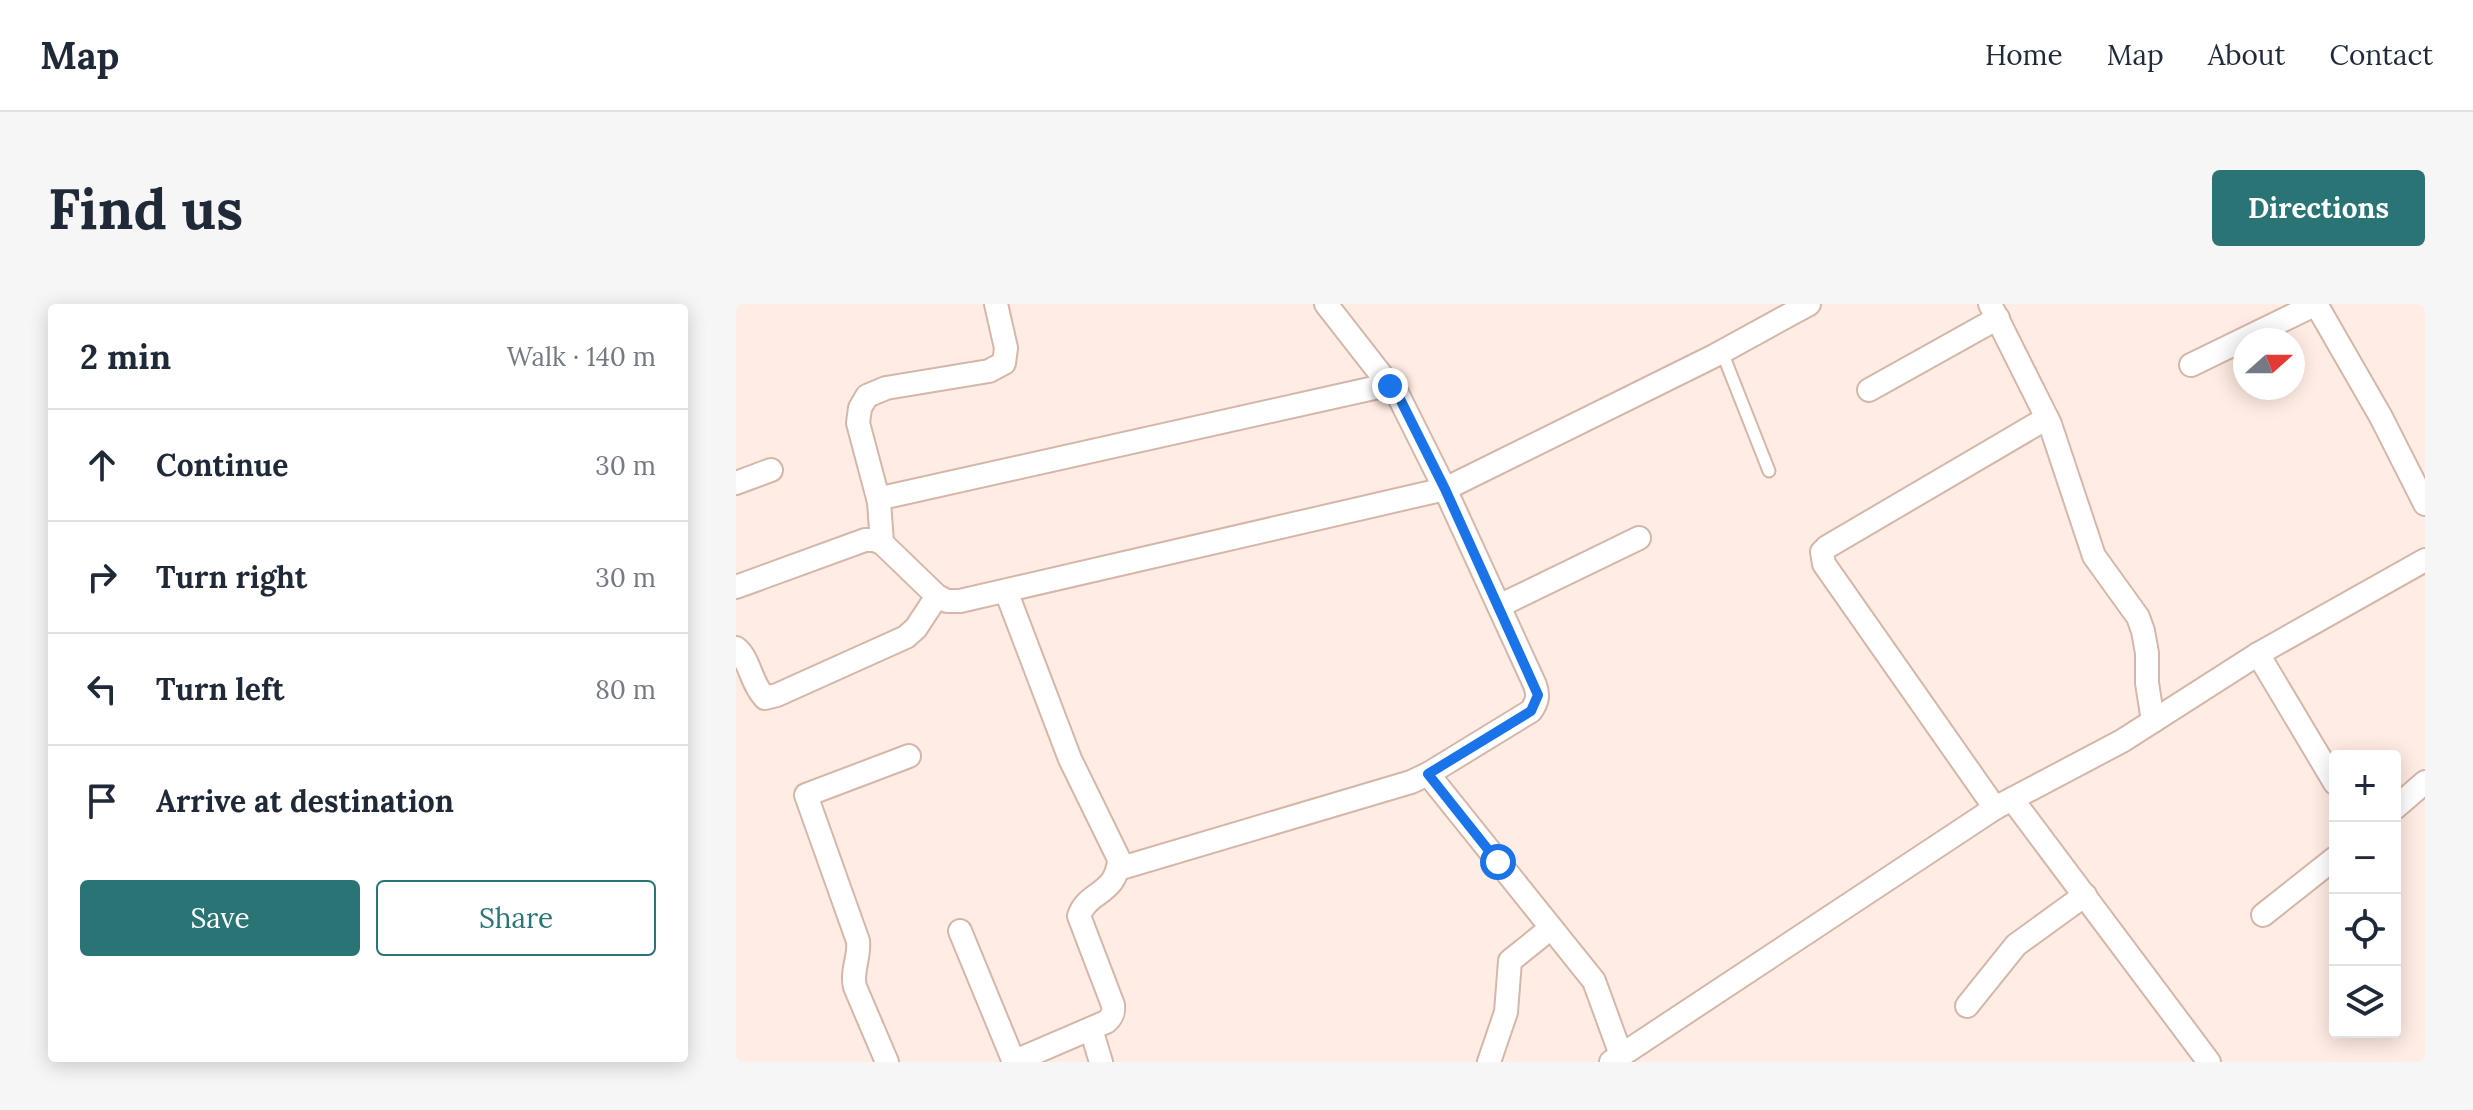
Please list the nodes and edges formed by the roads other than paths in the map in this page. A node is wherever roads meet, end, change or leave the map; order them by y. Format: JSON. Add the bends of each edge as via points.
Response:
{"nodes":[{"id":1,"x":996,"y":304,"type":"edge"},
{"id":2,"x":1326,"y":304,"type":"edge"},
{"id":3,"x":1809,"y":304,"type":"edge"},
{"id":4,"x":2321,"y":306,"type":"edge"},
{"id":5,"x":1994,"y":311,"type":"edge"},
{"id":6,"x":1722,"y":352,"type":"junction"},
{"id":7,"x":2191,"y":365,"type":"dead end"},
{"id":8,"x":1390,"y":386,"type":"junction"},
{"id":9,"x":1869,"y":390,"type":"dead end"},
{"id":10,"x":2047,"y":418,"type":"junction"},
{"id":11,"x":771,"y":470,"type":"dead end"},
{"id":12,"x":1769,"y":471,"type":"dead end"},
{"id":13,"x":736,"y":483,"type":"edge"},
{"id":14,"x":1445,"y":489,"type":"junction"},
{"id":15,"x":879,"y":502,"type":"junction"},
{"id":16,"x":2425,"y":504,"type":"edge"},
{"id":17,"x":1639,"y":538,"type":"dead end"},
{"id":18,"x":882,"y":543,"type":"junction"},
{"id":19,"x":2425,"y":560,"type":"edge"},
{"id":20,"x":736,"y":587,"type":"edge"},
{"id":21,"x":1006,"y":591,"type":"junction"},
{"id":22,"x":937,"y":596,"type":"junction"},
{"id":23,"x":1499,"y":606,"type":"junction"},
{"id":24,"x":736,"y":648,"type":"edge"},
{"id":25,"x":2258,"y":654,"type":"junction"},
{"id":26,"x":2153,"y":721,"type":"junction"},
{"id":27,"x":909,"y":756,"type":"dead end"},
{"id":28,"x":2329,"y":773,"type":"edge"},
{"id":29,"x":1428,"y":774,"type":"junction"},
{"id":30,"x":2425,"y":782,"type":"edge"},
{"id":31,"x":2401,"y":803,"type":"edge"},
{"id":32,"x":2004,"y":804,"type":"junction"},
{"id":33,"x":2329,"y":863,"type":"edge"},
{"id":34,"x":1118,"y":869,"type":"junction"},
{"id":35,"x":2085,"y":895,"type":"junction"},
{"id":36,"x":2263,"y":915,"type":"dead end"},
{"id":37,"x":1551,"y":928,"type":"junction"},
{"id":38,"x":960,"y":931,"type":"dead end"},
{"id":39,"x":1967,"y":1006,"type":"dead end"},
{"id":40,"x":1091,"y":1029,"type":"junction"},
{"id":41,"x":1616,"y":1059,"type":"edge"},
{"id":42,"x":887,"y":1062,"type":"edge"},
{"id":43,"x":1013,"y":1062,"type":"edge"},
{"id":44,"x":1101,"y":1062,"type":"edge"},
{"id":45,"x":1489,"y":1062,"type":"edge"},
{"id":46,"x":2209,"y":1062,"type":"edge"}],
"edges":[{"from":1,"to":15,"type":"street","via":[[1004,363],[989,371],[886,388],[867,396],[858,423]]},
{"from":2,"to":8,"type":"street"},
{"from":3,"to":6,"type":"street"},
{"from":4,"to":7,"type":"street"},
{"from":4,"to":16,"type":"street"},
{"from":5,"to":9,"type":"street"},
{"from":5,"to":10,"type":"street"},
{"from":6,"to":12,"type":"lane"},
{"from":6,"to":14,"type":"street"},
{"from":8,"to":14,"type":"street"},
{"from":8,"to":15,"type":"street"},
{"from":10,"to":26,"type":"street","via":[[2094,556],[2143,631]]},
{"from":10,"to":32,"type":"street","via":[[1822,552],[1824,564]]},
{"from":11,"to":13,"type":"street"},
{"from":14,"to":21,"type":"street"},
{"from":14,"to":23,"type":"street"},
{"from":15,"to":18,"type":"street"},
{"from":17,"to":23,"type":"street"},
{"from":18,"to":20,"type":"street","via":[[865,540]]},
{"from":18,"to":22,"type":"street"},
{"from":19,"to":25,"type":"street"},
{"from":21,"to":22,"type":"street","via":[[960,601]]},
{"from":21,"to":34,"type":"street","via":[[1070,759],[1116,851]]},
{"from":22,"to":24,"type":"street","via":[[906,637],[777,695],[765,698],[756,688]]},
{"from":23,"to":29,"type":"street","via":[[1535,685],[1536,703]]},
{"from":25,"to":26,"type":"street"},
{"from":25,"to":28,"type":"street"},
{"from":26,"to":32,"type":"street"},
{"from":27,"to":42,"type":"street","via":[[806,795],[858,941],[855,987]]},
{"from":29,"to":34,"type":"street"},
{"from":29,"to":37,"type":"street"},
{"from":30,"to":31,"type":"street"},
{"from":32,"to":35,"type":"street"},
{"from":32,"to":41,"type":"street"},
{"from":33,"to":36,"type":"street"},
{"from":34,"to":40,"type":"street","via":[[1113,883],[1079,916],[1114,1012]]},
{"from":35,"to":39,"type":"street","via":[[2016,945]]},
{"from":35,"to":46,"type":"street"},
{"from":37,"to":41,"type":"street","via":[[1597,987]]},
{"from":37,"to":45,"type":"street","via":[[1510,961],[1506,1012]]},
{"from":38,"to":43,"type":"street"},
{"from":40,"to":43,"type":"street"},
{"from":40,"to":44,"type":"street"}]}
